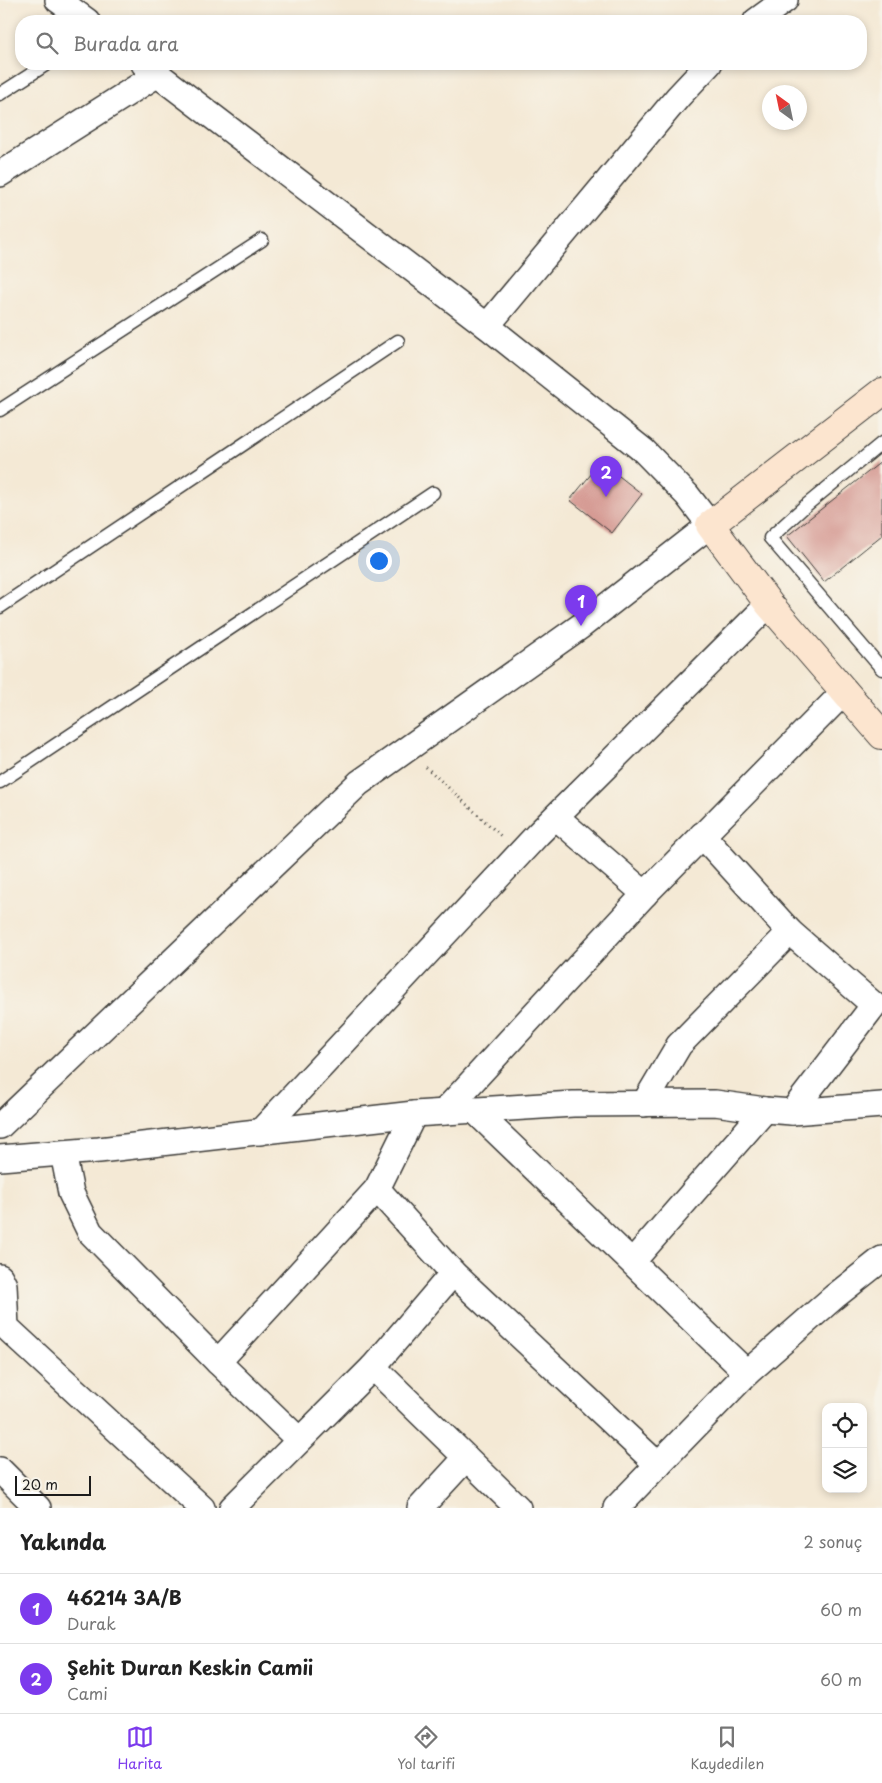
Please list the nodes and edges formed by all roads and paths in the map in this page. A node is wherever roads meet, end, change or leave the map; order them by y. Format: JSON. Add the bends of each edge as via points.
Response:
{"nodes":[{"id":1,"x":58,"y":0,"type":"edge"},
{"id":2,"x":785,"y":0,"type":"edge"},
{"id":3,"x":79,"y":15,"type":"edge"},
{"id":4,"x":764,"y":15,"type":"edge"},
{"id":5,"x":38,"y":70,"type":"edge"},
{"id":6,"x":150,"y":70,"type":"edge"},
{"id":7,"x":152,"y":70,"type":"edge"},
{"id":8,"x":703,"y":70,"type":"edge"},
{"id":9,"x":0,"y":94,"type":"edge"},
{"id":10,"x":0,"y":174,"type":"edge"},
{"id":11,"x":262,"y":240,"type":"dead end"},
{"id":12,"x":487,"y":326,"type":"junction"},
{"id":13,"x":398,"y":340,"type":"dead end"},
{"id":14,"x":882,"y":392,"type":"edge"},
{"id":15,"x":0,"y":410,"type":"edge"},
{"id":16,"x":882,"y":443,"type":"edge"},
{"id":17,"x":433,"y":493,"type":"dead end"},
{"id":18,"x":710,"y":525,"type":"junction"},
{"id":19,"x":769,"y":604,"type":"junction"},
{"id":20,"x":0,"y":607,"type":"edge"},
{"id":21,"x":882,"y":669,"type":"edge"},
{"id":22,"x":845,"y":691,"type":"junction"},
{"id":23,"x":882,"y":735,"type":"edge"},
{"id":24,"x":407,"y":749,"type":"junction"},
{"id":25,"x":0,"y":782,"type":"edge"},
{"id":26,"x":556,"y":817,"type":"junction"},
{"id":27,"x":702,"y":835,"type":"junction"},
{"id":28,"x":519,"y":853,"type":"junction"},
{"id":29,"x":645,"y":894,"type":"junction"},
{"id":30,"x":790,"y":932,"type":"junction"},
{"id":31,"x":644,"y":1104,"type":"junction"},
{"id":32,"x":882,"y":1105,"type":"edge"},
{"id":33,"x":474,"y":1110,"type":"junction"},
{"id":34,"x":765,"y":1110,"type":"junction"},
{"id":35,"x":444,"y":1112,"type":"junction"},
{"id":36,"x":792,"y":1112,"type":"junction"},
{"id":37,"x":414,"y":1114,"type":"junction"},
{"id":38,"x":0,"y":1126,"type":"edge"},
{"id":39,"x":260,"y":1132,"type":"junction"},
{"id":40,"x":63,"y":1153,"type":"junction"},
{"id":41,"x":0,"y":1158,"type":"edge"},
{"id":42,"x":377,"y":1190,"type":"junction"},
{"id":43,"x":882,"y":1258,"type":"edge"},
{"id":44,"x":633,"y":1261,"type":"junction"},
{"id":45,"x":453,"y":1273,"type":"junction"},
{"id":46,"x":0,"y":1277,"type":"edge"},
{"id":47,"x":218,"y":1362,"type":"junction"},
{"id":48,"x":373,"y":1367,"type":"junction"},
{"id":49,"x":747,"y":1373,"type":"junction"},
{"id":50,"x":299,"y":1440,"type":"junction"},
{"id":51,"x":466,"y":1458,"type":"junction"},
{"id":52,"x":658,"y":1465,"type":"junction"},
{"id":53,"x":0,"y":1470,"type":"edge"},
{"id":54,"x":38,"y":1508,"type":"edge"},
{"id":55,"x":202,"y":1508,"type":"edge"},
{"id":56,"x":232,"y":1508,"type":"edge"},
{"id":57,"x":420,"y":1508,"type":"edge"},
{"id":58,"x":518,"y":1508,"type":"edge"},
{"id":59,"x":616,"y":1508,"type":"edge"}],
"edges":[{"from":1,"to":3,"type":"street"},
{"from":2,"to":4,"type":"street"},
{"from":5,"to":9,"type":"lane"},
{"from":6,"to":10,"type":"street"},
{"from":7,"to":12,"type":"street"},
{"from":8,"to":12,"type":"street"},
{"from":11,"to":15,"type":"lane"},
{"from":12,"to":18,"type":"street","via":[[644,451],[687,495]]},
{"from":13,"to":20,"type":"lane"},
{"from":14,"to":18,"type":"main road"},
{"from":16,"to":21,"type":"lane","via":[[770,538]]},
{"from":17,"to":25,"type":"lane"},
{"from":18,"to":19,"type":"main road"},
{"from":18,"to":24,"type":"street","via":[[581,626]]},
{"from":19,"to":22,"type":"main road"},
{"from":19,"to":26,"type":"street"},
{"from":22,"to":23,"type":"main road"},
{"from":22,"to":27,"type":"street"},
{"from":24,"to":28,"type":"path"},
{"from":24,"to":38,"type":"street","via":[[359,783]]},
{"from":26,"to":28,"type":"street"},
{"from":26,"to":29,"type":"street"},
{"from":27,"to":29,"type":"street"},
{"from":27,"to":30,"type":"street"},
{"from":28,"to":39,"type":"street"},
{"from":29,"to":35,"type":"street"},
{"from":30,"to":31,"type":"street","via":[[679,1045]]},
{"from":30,"to":36,"type":"street","via":[[874,1005]]},
{"from":31,"to":33,"type":"street","via":[[573,1104]]},
{"from":31,"to":34,"type":"street","via":[[715,1103]]},
{"from":32,"to":36,"type":"street"},
{"from":33,"to":35,"type":"street"},
{"from":33,"to":44,"type":"street"},
{"from":34,"to":36,"type":"street"},
{"from":34,"to":44,"type":"street"},
{"from":35,"to":37,"type":"street"},
{"from":37,"to":39,"type":"street"},
{"from":37,"to":42,"type":"street"},
{"from":39,"to":40,"type":"street"},
{"from":40,"to":41,"type":"street"},
{"from":40,"to":47,"type":"street","via":[[71,1193],[90,1232]]},
{"from":42,"to":45,"type":"street"},
{"from":42,"to":47,"type":"street"},
{"from":43,"to":49,"type":"street"},
{"from":44,"to":49,"type":"street"},
{"from":45,"to":48,"type":"street"},
{"from":45,"to":52,"type":"street"},
{"from":46,"to":55,"type":"street","via":[[4,1285],[6,1327]]},
{"from":47,"to":50,"type":"street"},
{"from":48,"to":50,"type":"street"},
{"from":48,"to":51,"type":"street"},
{"from":49,"to":52,"type":"street"},
{"from":50,"to":56,"type":"street"},
{"from":51,"to":57,"type":"street"},
{"from":51,"to":58,"type":"street"},
{"from":52,"to":59,"type":"street"},
{"from":53,"to":54,"type":"street"}]}
